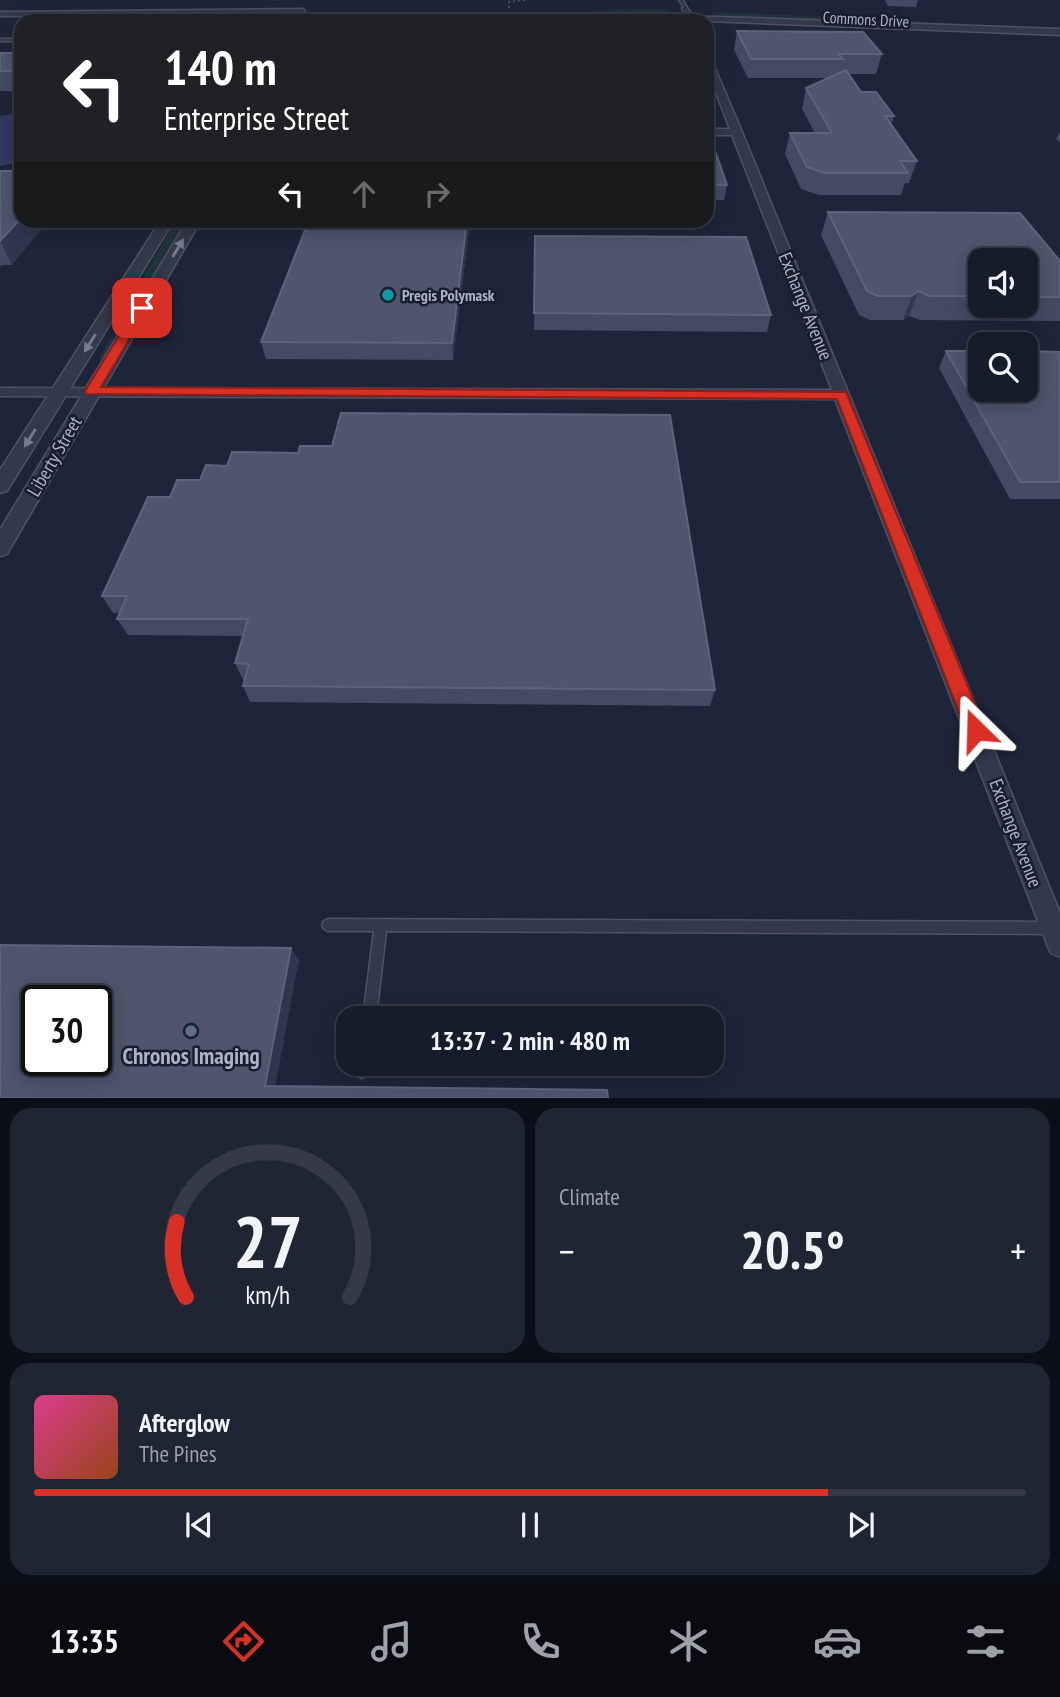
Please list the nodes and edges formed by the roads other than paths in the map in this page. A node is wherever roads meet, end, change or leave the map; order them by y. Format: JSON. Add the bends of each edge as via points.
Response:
{"nodes":[{"id":1,"x":682,"y":4,"type":"edge"},
{"id":2,"x":700,"y":8,"type":"dead end"},
{"id":3,"x":585,"y":9,"type":"dead end"},
{"id":4,"x":728,"y":10,"type":"dead end"},
{"id":5,"x":424,"y":14,"type":"edge"},
{"id":6,"x":714,"y":21,"type":"edge"},
{"id":7,"x":1060,"y":26,"type":"edge"},
{"id":8,"x":1060,"y":32,"type":"edge"},
{"id":9,"x":714,"y":76,"type":"edge"},
{"id":10,"x":714,"y":132,"type":"edge"},
{"id":11,"x":737,"y":132,"type":"junction"},
{"id":12,"x":163,"y":228,"type":"edge"},
{"id":13,"x":190,"y":228,"type":"edge"},
{"id":14,"x":1,"y":389,"type":"edge"},
{"id":15,"x":60,"y":390,"type":"junction"},
{"id":16,"x":92,"y":391,"type":"junction"},
{"id":17,"x":842,"y":395,"type":"junction"},
{"id":18,"x":0,"y":485,"type":"edge"},
{"id":19,"x":0,"y":548,"type":"edge"},
{"id":20,"x":328,"y":925,"type":"dead end"},
{"id":21,"x":381,"y":925,"type":"junction"},
{"id":22,"x":1057,"y":936,"type":"edge"},
{"id":23,"x":371,"y":1006,"type":"edge"}],
"edges":[{"from":1,"to":2,"type":"street"},
{"from":3,"to":5,"type":"street","name":"Commons Drive"},
{"from":4,"to":7,"type":"street","name":"Commons Drive"},
{"from":6,"to":8,"type":"street","name":"Commons Drive"},
{"from":9,"to":11,"type":"street","name":"Exchange Avenue"},
{"from":10,"to":11,"type":"street"},
{"from":11,"to":17,"type":"street","name":"Exchange Avenue"},
{"from":12,"to":15,"type":"street","name":"Liberty Street","one_way":true},
{"from":16,"to":13,"type":"street","name":"Liberty Street","one_way":true},
{"from":14,"to":15,"type":"street"},
{"from":15,"to":16,"type":"street"},
{"from":15,"to":18,"type":"street","name":"Liberty Street","one_way":true},
{"from":16,"to":17,"type":"street"},
{"from":16,"to":19,"type":"street","name":"Liberty Street"},
{"from":17,"to":22,"type":"street","name":"Exchange Avenue"},
{"from":20,"to":21,"type":"lane"},
{"from":21,"to":22,"type":"lane"},
{"from":21,"to":23,"type":"lane"}]}
